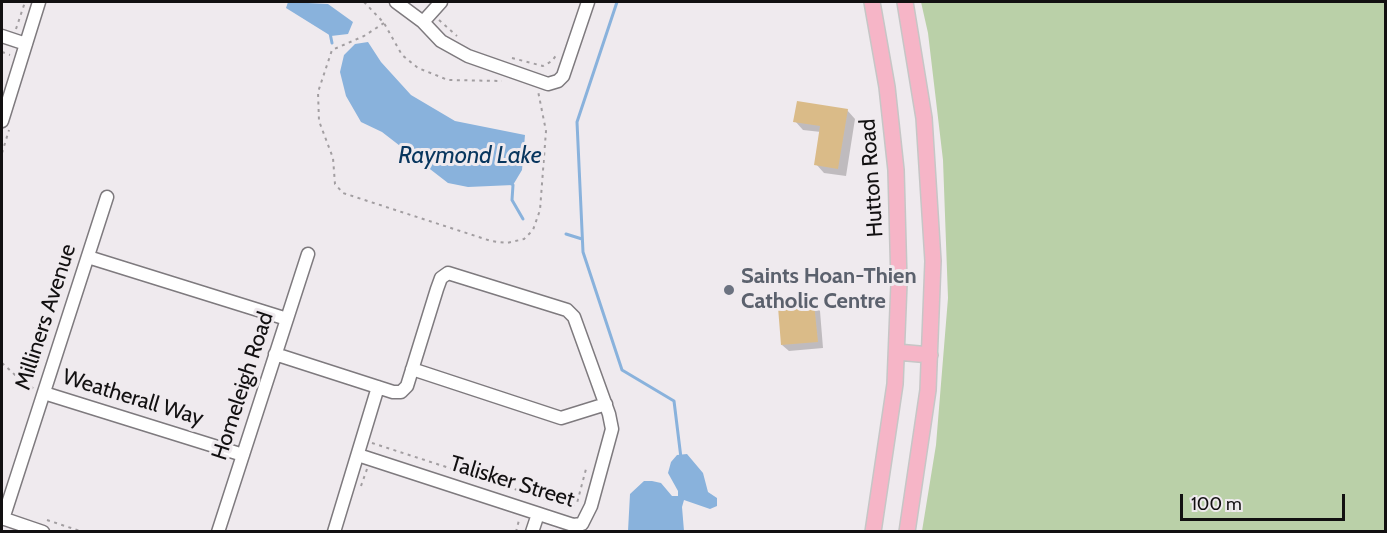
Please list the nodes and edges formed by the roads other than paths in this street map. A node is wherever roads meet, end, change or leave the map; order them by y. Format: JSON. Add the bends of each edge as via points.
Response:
{"nodes":[{"id":1,"x":39,"y":2,"type":"edge"},
{"id":2,"x":398,"y":2,"type":"edge"},
{"id":3,"x":435,"y":2,"type":"edge"},
{"id":4,"x":588,"y":2,"type":"edge"},
{"id":5,"x":872,"y":2,"type":"edge"},
{"id":6,"x":905,"y":2,"type":"edge"},
{"id":7,"x":442,"y":8,"type":"edge"},
{"id":8,"x":425,"y":19,"type":"junction"},
{"id":9,"x":7,"y":38,"type":"edge"},
{"id":10,"x":26,"y":44,"type":"junction"},
{"id":11,"x":2,"y":121,"type":"edge"},
{"id":12,"x":107,"y":197,"type":"dead end"},
{"id":13,"x":308,"y":254,"type":"dead end"},
{"id":14,"x":88,"y":257,"type":"junction"},
{"id":15,"x":287,"y":319,"type":"junction"},
{"id":16,"x":897,"y":352,"type":"junction"},
{"id":17,"x":275,"y":354,"type":"junction"},
{"id":18,"x":930,"y":355,"type":"junction"},
{"id":19,"x":412,"y":369,"type":"junction"},
{"id":20,"x":378,"y":387,"type":"junction"},
{"id":21,"x":44,"y":393,"type":"junction"},
{"id":22,"x":606,"y":404,"type":"junction"},
{"id":23,"x":243,"y":455,"type":"junction"},
{"id":24,"x":358,"y":455,"type":"junction"},
{"id":25,"x":538,"y":514,"type":"junction"},
{"id":26,"x":2,"y":519,"type":"edge"},
{"id":27,"x":43,"y":531,"type":"edge"},
{"id":28,"x":218,"y":531,"type":"edge"},
{"id":29,"x":334,"y":531,"type":"edge"},
{"id":30,"x":532,"y":531,"type":"edge"},
{"id":31,"x":873,"y":531,"type":"edge"},
{"id":32,"x":907,"y":531,"type":"edge"}],
"edges":[{"from":1,"to":10,"type":"street"},
{"from":2,"to":8,"type":"street"},
{"from":3,"to":8,"type":"street"},
{"from":4,"to":8,"type":"street","via":[[556,72],[531,82],[468,56],[433,35]]},
{"from":5,"to":16,"type":"main road","name":"Hutton Road","via":[[896,170]]},
{"from":6,"to":18,"type":"main road","via":[[918,70],[930,180]]},
{"from":7,"to":8,"type":"street"},
{"from":9,"to":10,"type":"street"},
{"from":10,"to":11,"type":"street"},
{"from":12,"to":14,"type":"street","name":"Milliners Avenue"},
{"from":13,"to":15,"type":"street","name":"Homeleigh Road"},
{"from":14,"to":15,"type":"street"},
{"from":14,"to":21,"type":"street","name":"Milliners Avenue"},
{"from":15,"to":17,"type":"street","name":"Homeleigh Road"},
{"from":16,"to":18,"type":"main road"},
{"from":16,"to":31,"type":"main road","name":"Hutton Road","via":[[885,466]]},
{"from":17,"to":20,"type":"street","name":"Talisker Street"},
{"from":17,"to":23,"type":"street","name":"Homeleigh Road"},
{"from":18,"to":32,"type":"main road","via":[[921,453]]},
{"from":19,"to":20,"type":"street","name":"Talisker Street","via":[[401,392]]},
{"from":19,"to":22,"type":"street","via":[[561,418]]},
{"from":19,"to":22,"type":"street","name":"Talisker Street","via":[[436,289],[448,273],[567,310],[574,317]]},
{"from":20,"to":24,"type":"street"},
{"from":21,"to":23,"type":"street","name":"Weatherall Way"},
{"from":21,"to":26,"type":"street","name":"Milliners Avenue"},
{"from":22,"to":25,"type":"street","name":"Talisker Street","via":[[612,429],[584,521],[573,525]]},
{"from":23,"to":28,"type":"street","name":"Homeleigh Road"},
{"from":24,"to":25,"type":"street","name":"Talisker Street"},
{"from":24,"to":29,"type":"street"},
{"from":25,"to":30,"type":"street"},
{"from":26,"to":27,"type":"street"}]}
